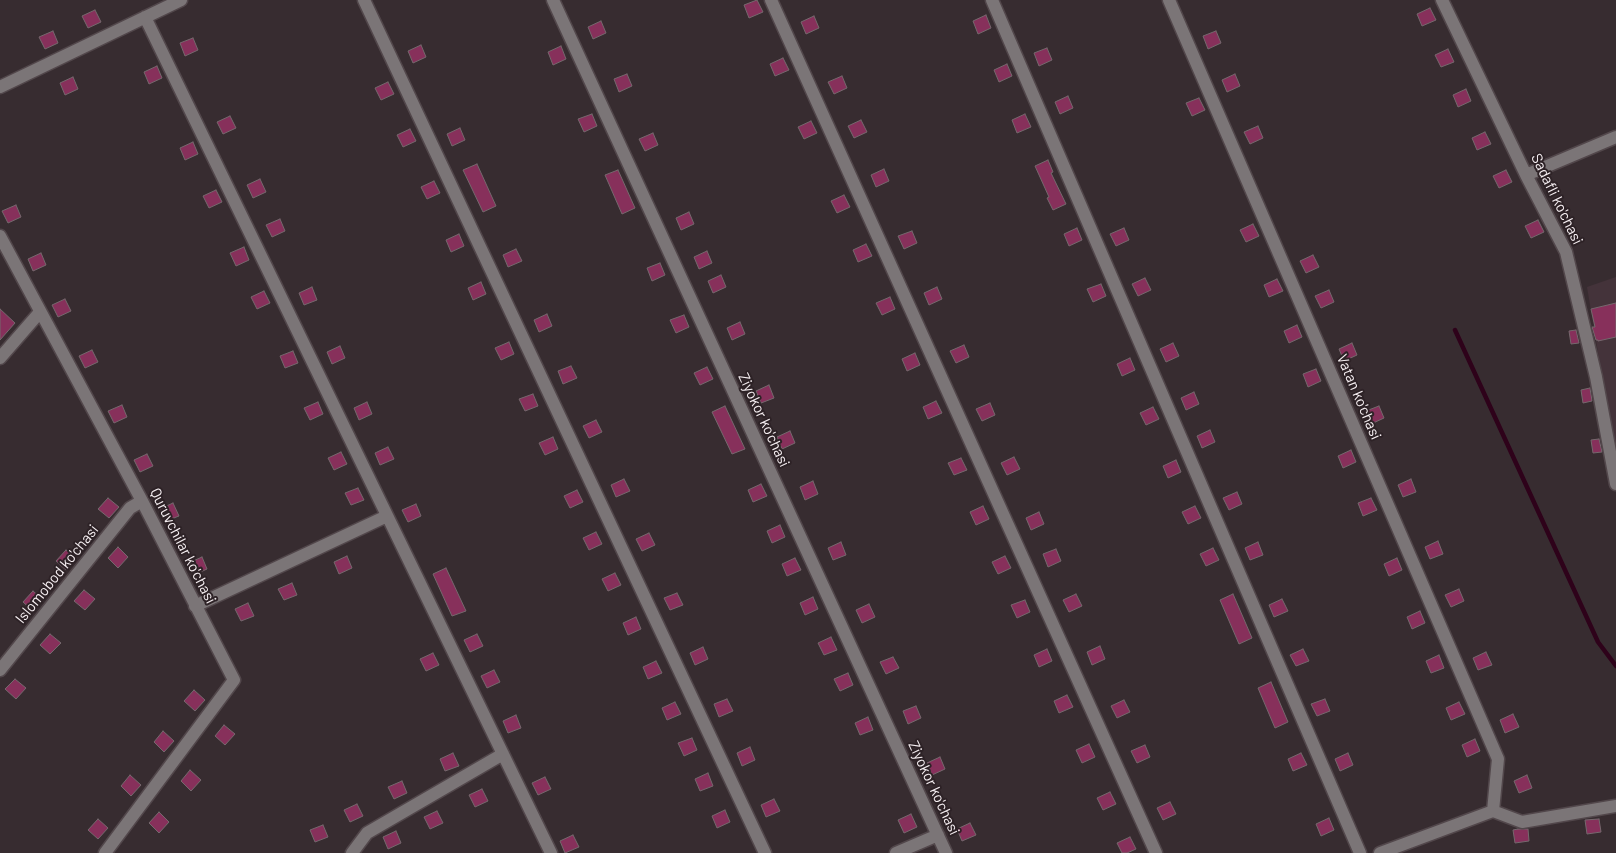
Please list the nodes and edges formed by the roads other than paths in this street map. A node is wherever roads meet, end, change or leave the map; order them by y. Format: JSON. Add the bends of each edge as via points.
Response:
{"nodes":[{"id":1,"x":181,"y":0,"type":"edge"},
{"id":2,"x":364,"y":0,"type":"edge"},
{"id":3,"x":553,"y":0,"type":"edge"},
{"id":4,"x":771,"y":0,"type":"edge"},
{"id":5,"x":992,"y":0,"type":"edge"},
{"id":6,"x":1169,"y":0,"type":"edge"},
{"id":7,"x":1442,"y":0,"type":"edge"},
{"id":8,"x":145,"y":17,"type":"junction"},
{"id":9,"x":0,"y":87,"type":"edge"},
{"id":10,"x":1616,"y":137,"type":"edge"},
{"id":11,"x":1526,"y":175,"type":"junction"},
{"id":12,"x":0,"y":236,"type":"edge"},
{"id":13,"x":40,"y":312,"type":"junction"},
{"id":14,"x":0,"y":358,"type":"edge"},
{"id":15,"x":1616,"y":484,"type":"edge"},
{"id":16,"x":142,"y":501,"type":"junction"},
{"id":17,"x":387,"y":516,"type":"junction"},
{"id":18,"x":195,"y":606,"type":"junction"},
{"id":19,"x":0,"y":670,"type":"edge"},
{"id":20,"x":504,"y":754,"type":"junction"},
{"id":21,"x":1616,"y":806,"type":"edge"},
{"id":22,"x":1493,"y":811,"type":"junction"},
{"id":23,"x":938,"y":835,"type":"junction"},
{"id":24,"x":105,"y":853,"type":"edge"},
{"id":25,"x":352,"y":853,"type":"edge"},
{"id":26,"x":551,"y":853,"type":"edge"},
{"id":27,"x":765,"y":853,"type":"edge"},
{"id":28,"x":896,"y":853,"type":"edge"},
{"id":29,"x":946,"y":853,"type":"edge"},
{"id":30,"x":1156,"y":853,"type":"edge"},
{"id":31,"x":1360,"y":853,"type":"edge"},
{"id":32,"x":1380,"y":853,"type":"edge"}],
"edges":[{"from":1,"to":8,"type":"street"},
{"from":2,"to":27,"type":"street"},
{"from":3,"to":23,"type":"street","name":"Ziyokor ko'chasi"},
{"from":4,"to":30,"type":"street"},
{"from":5,"to":31,"type":"street"},
{"from":6,"to":22,"type":"street","name":"Vatan ko'chasi","via":[[1498,759]]},
{"from":7,"to":11,"type":"street","name":"Sadafli ko'chasi"},
{"from":8,"to":9,"type":"street"},
{"from":8,"to":17,"type":"street"},
{"from":10,"to":11,"type":"street"},
{"from":11,"to":15,"type":"street","name":"Sadafli ko'chasi","via":[[1566,252],[1596,377]]},
{"from":12,"to":13,"type":"street","name":"Quruvchilar ko'chasi"},
{"from":13,"to":14,"type":"street"},
{"from":13,"to":16,"type":"street","name":"Quruvchilar ko'chasi"},
{"from":16,"to":18,"type":"street","name":"Quruvchilar ko'chasi"},
{"from":16,"to":19,"type":"street","name":"Islomobod ko'chasi","via":[[130,508]]},
{"from":17,"to":18,"type":"street"},
{"from":17,"to":20,"type":"street"},
{"from":18,"to":24,"type":"street","name":"Quruvchilar ko'chasi","via":[[234,680]]},
{"from":20,"to":25,"type":"street","via":[[367,833]]},
{"from":20,"to":26,"type":"street"},
{"from":21,"to":22,"type":"street","via":[[1522,822]]},
{"from":22,"to":32,"type":"street"},
{"from":23,"to":28,"type":"street"},
{"from":23,"to":29,"type":"street","name":"Ziyokor ko'chasi"}]}
